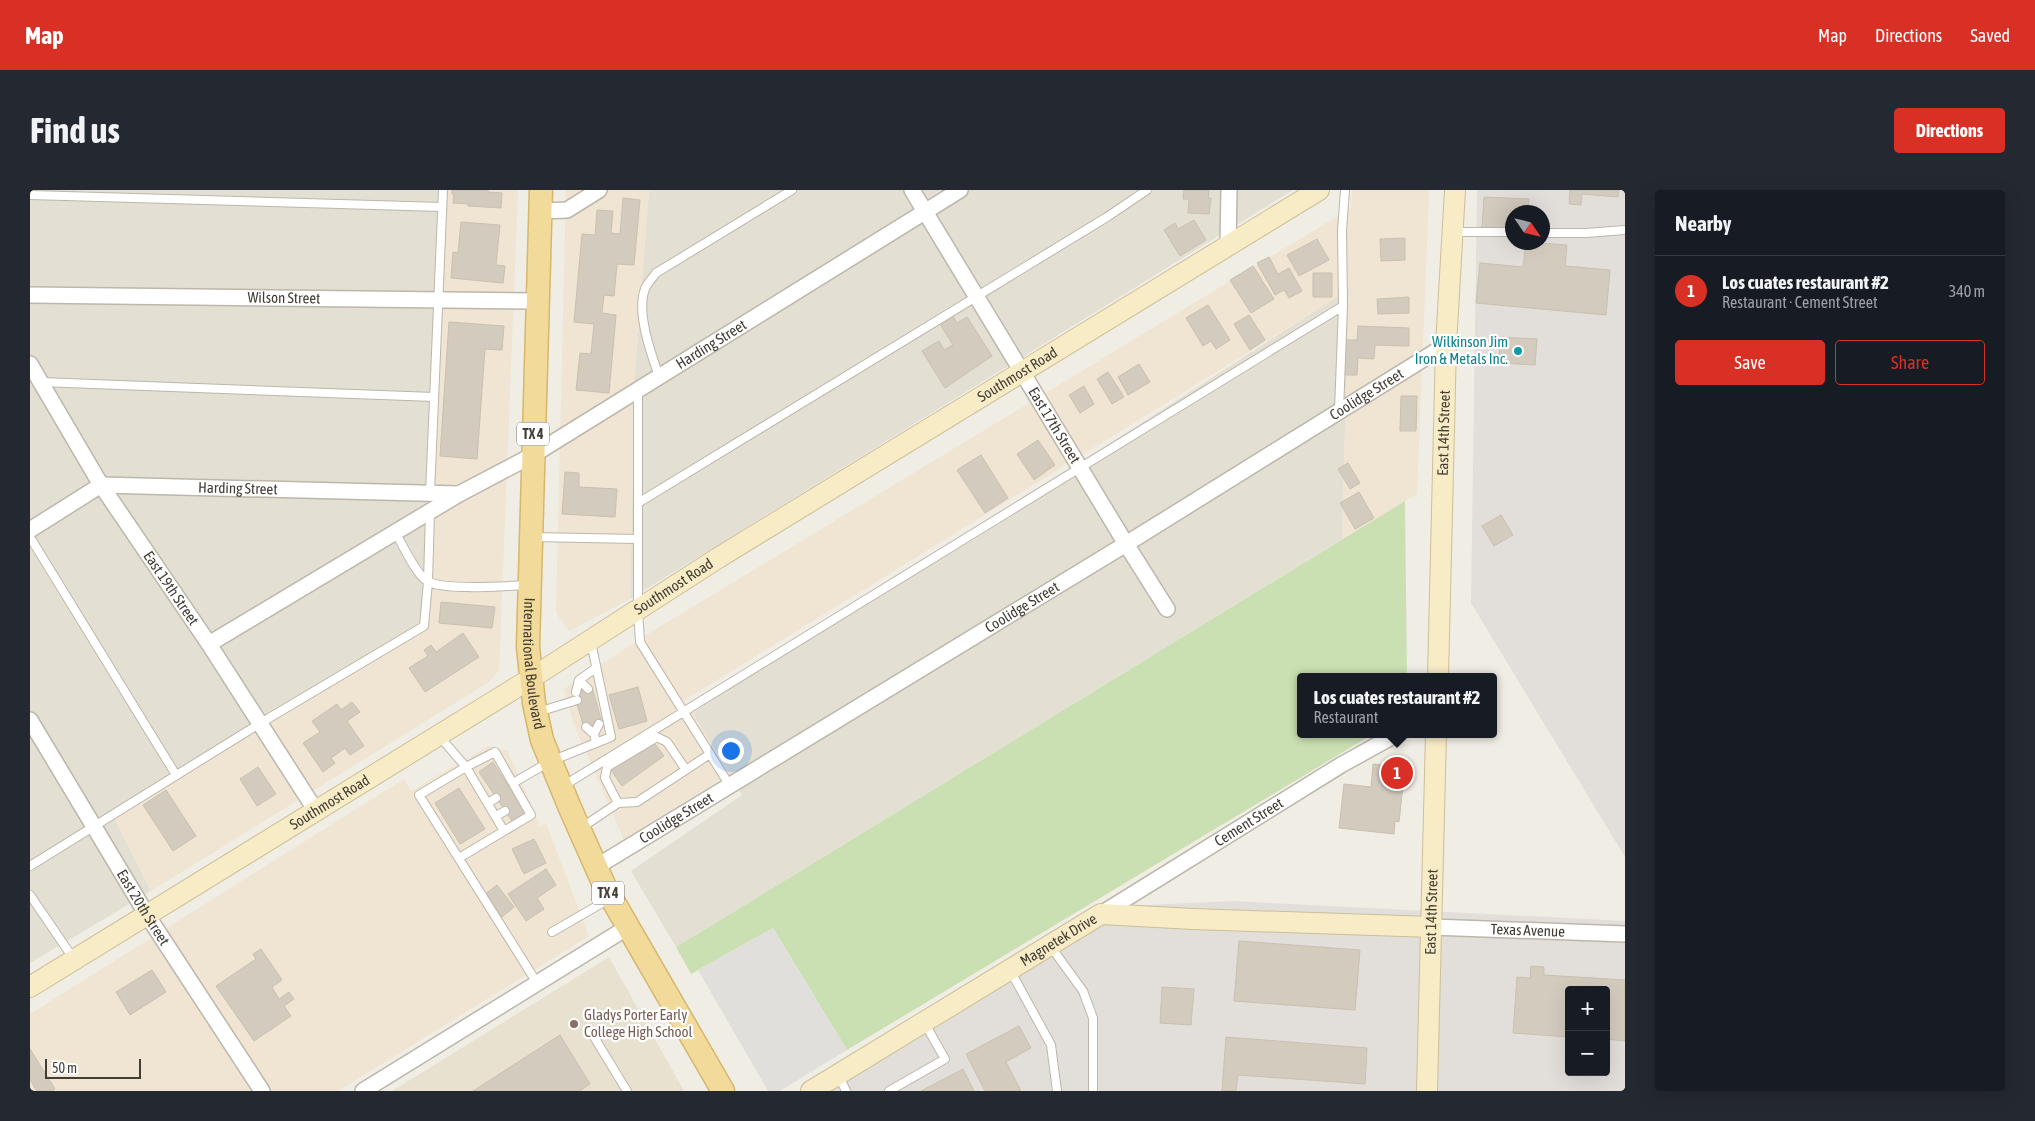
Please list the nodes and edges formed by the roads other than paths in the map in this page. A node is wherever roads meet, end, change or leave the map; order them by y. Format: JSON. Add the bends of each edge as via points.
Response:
{"nodes":[{"id":1,"x":443,"y":190,"type":"edge"},
{"id":2,"x":599,"y":190,"type":"edge"},
{"id":3,"x":792,"y":190,"type":"edge"},
{"id":4,"x":912,"y":190,"type":"edge"},
{"id":5,"x":960,"y":190,"type":"edge"},
{"id":6,"x":1146,"y":190,"type":"edge"},
{"id":7,"x":1229,"y":190,"type":"edge"},
{"id":8,"x":1319,"y":190,"type":"edge"},
{"id":9,"x":1345,"y":190,"type":"edge"},
{"id":10,"x":1455,"y":190,"type":"edge"},
{"id":11,"x":30,"y":195,"type":"edge"},
{"id":12,"x":540,"y":200,"type":"edge"},
{"id":13,"x":442,"y":206,"type":"junction"},
{"id":14,"x":925,"y":211,"type":"junction"},
{"id":15,"x":1625,"y":230,"type":"edge"},
{"id":16,"x":1453,"y":232,"type":"junction"},
{"id":17,"x":1505,"y":232,"type":"edge"},
{"id":18,"x":1550,"y":233,"type":"edge"},
{"id":19,"x":1228,"y":245,"type":"junction"},
{"id":20,"x":30,"y":295,"type":"edge"},
{"id":21,"x":977,"y":296,"type":"junction"},
{"id":22,"x":439,"y":300,"type":"junction"},
{"id":23,"x":537,"y":301,"type":"junction"},
{"id":24,"x":1343,"y":306,"type":"junction"},
{"id":25,"x":1446,"y":344,"type":"junction"},
{"id":26,"x":30,"y":364,"type":"edge"},
{"id":27,"x":1024,"y":372,"type":"junction"},
{"id":28,"x":659,"y":376,"type":"junction"},
{"id":29,"x":40,"y":382,"type":"junction"},
{"id":30,"x":638,"y":389,"type":"junction"},
{"id":31,"x":434,"y":397,"type":"junction"},
{"id":32,"x":1338,"y":411,"type":"junction"},
{"id":33,"x":533,"y":454,"type":"junction"},
{"id":34,"x":1080,"y":468,"type":"junction"},
{"id":35,"x":101,"y":485,"type":"junction"},
{"id":36,"x":430,"y":493,"type":"junction"},
{"id":37,"x":459,"y":494,"type":"junction"},
{"id":38,"x":638,"y":503,"type":"junction"},
{"id":39,"x":430,"y":511,"type":"junction"},
{"id":40,"x":30,"y":530,"type":"edge"},
{"id":41,"x":395,"y":532,"type":"junction"},
{"id":42,"x":30,"y":537,"type":"edge"},
{"id":43,"x":530,"y":537,"type":"junction"},
{"id":44,"x":638,"y":539,"type":"junction"},
{"id":45,"x":1126,"y":544,"type":"junction"},
{"id":46,"x":428,"y":582,"type":"junction"},
{"id":47,"x":529,"y":585,"type":"junction"},
{"id":48,"x":1167,"y":609,"type":"dead end"},
{"id":49,"x":638,"y":610,"type":"junction"},
{"id":50,"x":591,"y":640,"type":"junction"},
{"id":51,"x":209,"y":644,"type":"junction"},
{"id":52,"x":596,"y":668,"type":"junction"},
{"id":53,"x":1438,"y":673,"type":"edge"},
{"id":54,"x":530,"y":679,"type":"junction"},
{"id":55,"x":579,"y":680,"type":"junction"},
{"id":56,"x":588,"y":688,"type":"dead end"},
{"id":57,"x":536,"y":712,"type":"junction"},
{"id":58,"x":683,"y":712,"type":"junction"},
{"id":59,"x":30,"y":720,"type":"edge"},
{"id":60,"x":259,"y":724,"type":"junction"},
{"id":61,"x":599,"y":724,"type":"dead end"},
{"id":62,"x":586,"y":727,"type":"dead end"},
{"id":63,"x":594,"y":734,"type":"junction"},
{"id":64,"x":438,"y":735,"type":"junction"},
{"id":65,"x":1391,"y":738,"type":"edge"},
{"id":66,"x":1436,"y":738,"type":"edge"},
{"id":67,"x":596,"y":743,"type":"junction"},
{"id":68,"x":710,"y":754,"type":"junction"},
{"id":69,"x":551,"y":761,"type":"junction"},
{"id":70,"x":605,"y":764,"type":"junction"},
{"id":71,"x":466,"y":767,"type":"junction"},
{"id":72,"x":686,"y":770,"type":"junction"},
{"id":73,"x":176,"y":775,"type":"junction"},
{"id":74,"x":488,"y":784,"type":"dead end"},
{"id":75,"x":513,"y":786,"type":"junction"},
{"id":76,"x":730,"y":786,"type":"junction"},
{"id":77,"x":561,"y":788,"type":"junction"},
{"id":78,"x":479,"y":790,"type":"junction"},
{"id":79,"x":496,"y":798,"type":"dead end"},
{"id":80,"x":618,"y":802,"type":"junction"},
{"id":81,"x":488,"y":804,"type":"junction"},
{"id":82,"x":316,"y":811,"type":"junction"},
{"id":83,"x":505,"y":811,"type":"dead end"},
{"id":84,"x":496,"y":816,"type":"junction"},
{"id":85,"x":93,"y":827,"type":"junction"},
{"id":86,"x":579,"y":829,"type":"junction"},
{"id":87,"x":504,"y":831,"type":"junction"},
{"id":88,"x":459,"y":858,"type":"junction"},
{"id":89,"x":30,"y":866,"type":"edge"},
{"id":90,"x":596,"y":867,"type":"junction"},
{"id":91,"x":30,"y":895,"type":"edge"},
{"id":92,"x":611,"y":898,"type":"junction"},
{"id":93,"x":1100,"y":914,"type":"junction"},
{"id":94,"x":147,"y":915,"type":"junction"},
{"id":95,"x":628,"y":927,"type":"junction"},
{"id":96,"x":1432,"y":927,"type":"junction"},
{"id":97,"x":552,"y":932,"type":"dead end"},
{"id":98,"x":1625,"y":934,"type":"edge"},
{"id":99,"x":1049,"y":946,"type":"junction"},
{"id":100,"x":74,"y":960,"type":"junction"},
{"id":101,"x":1010,"y":970,"type":"junction"},
{"id":102,"x":537,"y":983,"type":"junction"},
{"id":103,"x":30,"y":987,"type":"edge"},
{"id":104,"x":924,"y":1022,"type":"junction"},
{"id":105,"x":591,"y":1032,"type":"dead end"},
{"id":106,"x":842,"y":1083,"type":"edge"},
{"id":107,"x":262,"y":1091,"type":"edge"},
{"id":108,"x":363,"y":1091,"type":"edge"},
{"id":109,"x":627,"y":1091,"type":"edge"},
{"id":110,"x":723,"y":1091,"type":"edge"},
{"id":111,"x":811,"y":1091,"type":"edge"},
{"id":112,"x":889,"y":1091,"type":"edge"},
{"id":113,"x":1057,"y":1091,"type":"edge"},
{"id":114,"x":1093,"y":1091,"type":"edge"},
{"id":115,"x":1427,"y":1091,"type":"edge"}],
"edges":[{"from":1,"to":13,"type":"lane"},
{"from":2,"to":12,"type":"street","via":[[567,210]]},
{"from":3,"to":28,"type":"lane","via":[[656,273],[645,289],[643,309],[649,349]]},
{"from":4,"to":14,"type":"street","name":"East 17th Street"},
{"from":5,"to":14,"type":"street","name":"Harding Street"},
{"from":6,"to":21,"type":"lane","via":[[1107,218]]},
{"from":7,"to":19,"type":"street"},
{"from":8,"to":19,"type":"street","name":"Southmost Road"},
{"from":9,"to":24,"type":"lane"},
{"from":10,"to":16,"type":"street","name":"East 14th Street"},
{"from":11,"to":13,"type":"lane"},
{"from":12,"to":23,"type":"main road","name":"International Boulevard","number":"TX 4"},
{"from":13,"to":22,"type":"lane"},
{"from":14,"to":21,"type":"street","name":"East 17th Street"},
{"from":14,"to":28,"type":"street","name":"Harding Street"},
{"from":15,"to":18,"type":"lane"},
{"from":16,"to":17,"type":"lane"},
{"from":16,"to":25,"type":"street","name":"East 14th Street"},
{"from":19,"to":27,"type":"street","name":"Southmost Road"},
{"from":20,"to":22,"type":"street","name":"Wilson Street"},
{"from":21,"to":27,"type":"street","name":"East 17th Street"},
{"from":21,"to":38,"type":"lane"},
{"from":22,"to":23,"type":"street","name":"Wilson Street"},
{"from":22,"to":31,"type":"lane"},
{"from":23,"to":33,"type":"main road","name":"International Boulevard","number":"TX 4"},
{"from":24,"to":32,"type":"lane"},
{"from":24,"to":34,"type":"lane"},
{"from":25,"to":32,"type":"street","name":"Coolidge Street"},
{"from":25,"to":53,"type":"street","name":"East 14th Street"},
{"from":26,"to":29,"type":"street","name":"East 19th Street"},
{"from":27,"to":34,"type":"street","name":"East 17th Street"},
{"from":27,"to":49,"type":"street","name":"Southmost Road"},
{"from":28,"to":30,"type":"street","name":"Harding Street"},
{"from":29,"to":31,"type":"lane"},
{"from":29,"to":35,"type":"street","name":"East 19th Street"},
{"from":30,"to":33,"type":"street","name":"Harding Street"},
{"from":30,"to":38,"type":"lane"},
{"from":31,"to":36,"type":"lane"},
{"from":32,"to":45,"type":"street","name":"Coolidge Street"},
{"from":33,"to":37,"type":"street","name":"Harding Street"},
{"from":33,"to":43,"type":"main road","name":"International Boulevard","number":"TX 4"},
{"from":34,"to":45,"type":"street","name":"East 17th Street"},
{"from":34,"to":58,"type":"lane"},
{"from":35,"to":36,"type":"street","name":"Harding Street"},
{"from":35,"to":40,"type":"street"},
{"from":35,"to":51,"type":"street","name":"East 19th Street"},
{"from":36,"to":37,"type":"street","name":"Harding Street"},
{"from":37,"to":39,"type":"street","name":"Harding Street"},
{"from":38,"to":44,"type":"lane"},
{"from":39,"to":41,"type":"street","name":"Harding Street"},
{"from":39,"to":46,"type":"lane"},
{"from":41,"to":46,"type":"lane","via":[[421,576]]},
{"from":41,"to":51,"type":"street","name":"Harding Street"},
{"from":42,"to":73,"type":"lane"},
{"from":43,"to":44,"type":"lane"},
{"from":43,"to":47,"type":"main road","name":"International Boulevard","number":"TX 4"},
{"from":44,"to":49,"type":"lane"},
{"from":45,"to":48,"type":"street","name":"East 17th Street"},
{"from":45,"to":76,"type":"street","name":"Coolidge Street"},
{"from":46,"to":47,"type":"lane","via":[[447,586]]},
{"from":46,"to":60,"type":"lane","via":[[424,626]]},
{"from":47,"to":54,"type":"main road","name":"International Boulevard","number":"TX 4"},
{"from":49,"to":50,"type":"street","name":"Southmost Road"},
{"from":49,"to":58,"type":"lane","via":[[640,642]]},
{"from":50,"to":52,"type":"lane"},
{"from":50,"to":54,"type":"street","name":"Southmost Road"},
{"from":51,"to":60,"type":"street","name":"East 19th Street"},
{"from":52,"to":55,"type":"lane"},
{"from":52,"to":67,"type":"lane","via":[[611,737]]},
{"from":54,"to":57,"type":"main road","name":"International Boulevard","number":"TX 4"},
{"from":54,"to":64,"type":"street","name":"Southmost Road"},
{"from":55,"to":56,"type":"lane"},
{"from":55,"to":57,"type":"lane","via":[[576,696]]},
{"from":57,"to":69,"type":"main road","name":"International Boulevard","number":"TX 4"},
{"from":58,"to":68,"type":"lane"},
{"from":58,"to":70,"type":"lane"},
{"from":59,"to":85,"type":"street","name":"East 20th Street"},
{"from":60,"to":73,"type":"lane"},
{"from":60,"to":82,"type":"street","name":"East 19th Street"},
{"from":61,"to":63,"type":"lane"},
{"from":62,"to":63,"type":"lane"},
{"from":63,"to":67,"type":"lane"},
{"from":64,"to":71,"type":"lane"},
{"from":64,"to":82,"type":"street","name":"Southmost Road"},
{"from":65,"to":93,"type":"street","name":"Cement Street","via":[[1341,765]]},
{"from":66,"to":96,"type":"street","name":"East 14th Street"},
{"from":67,"to":69,"type":"lane"},
{"from":68,"to":72,"type":"lane"},
{"from":68,"to":76,"type":"lane"},
{"from":69,"to":75,"type":"lane"},
{"from":69,"to":77,"type":"main road","name":"International Boulevard","number":"TX 4"},
{"from":70,"to":72,"type":"lane","via":[[657,737],[667,742]]},
{"from":70,"to":77,"type":"lane"},
{"from":70,"to":80,"type":"lane","via":[[605,778]]},
{"from":71,"to":75,"type":"lane","via":[[495,752]]},
{"from":71,"to":78,"type":"lane"},
{"from":71,"to":88,"type":"lane","via":[[419,795]]},
{"from":72,"to":80,"type":"lane","via":[[637,802]]},
{"from":73,"to":85,"type":"lane"},
{"from":74,"to":78,"type":"lane"},
{"from":75,"to":87,"type":"lane","via":[[531,815]]},
{"from":76,"to":90,"type":"street","name":"Coolidge Street"},
{"from":77,"to":86,"type":"main road","name":"International Boulevard","number":"TX 4"},
{"from":78,"to":81,"type":"lane"},
{"from":79,"to":81,"type":"lane"},
{"from":80,"to":86,"type":"lane"},
{"from":81,"to":84,"type":"lane"},
{"from":82,"to":94,"type":"street","name":"Southmost Road"},
{"from":83,"to":84,"type":"lane"},
{"from":84,"to":87,"type":"lane"},
{"from":85,"to":89,"type":"lane"},
{"from":85,"to":94,"type":"street","name":"East 20th Street"},
{"from":86,"to":90,"type":"main road","name":"International Boulevard","number":"TX 4"},
{"from":87,"to":88,"type":"lane"},
{"from":88,"to":102,"type":"lane"},
{"from":90,"to":92,"type":"main road","name":"International Boulevard","number":"TX 4"},
{"from":91,"to":100,"type":"lane"},
{"from":92,"to":95,"type":"main road","name":"International Boulevard","number":"TX 4"},
{"from":92,"to":97,"type":"lane"},
{"from":93,"to":96,"type":"street","name":"Magnetek Drive"},
{"from":93,"to":99,"type":"street","name":"Magnetek Drive"},
{"from":94,"to":100,"type":"street","name":"Southmost Road"},
{"from":94,"to":107,"type":"street","name":"East 20th Street"},
{"from":95,"to":102,"type":"street"},
{"from":95,"to":110,"type":"main road","name":"International Boulevard","number":"TX 4"},
{"from":96,"to":98,"type":"street","name":"Texas Avenue"},
{"from":96,"to":115,"type":"street","name":"East 14th Street"},
{"from":99,"to":101,"type":"street","name":"Magnetek Drive"},
{"from":99,"to":114,"type":"lane","via":[[1083,991],[1093,1018]]},
{"from":100,"to":103,"type":"street","name":"Southmost Road"},
{"from":101,"to":104,"type":"street","name":"Magnetek Drive"},
{"from":101,"to":113,"type":"lane","via":[[1051,1045]]},
{"from":102,"to":108,"type":"street"},
{"from":104,"to":106,"type":"street","name":"Magnetek Drive"},
{"from":104,"to":112,"type":"lane","via":[[945,1059]]},
{"from":105,"to":109,"type":"lane"},
{"from":106,"to":111,"type":"street","name":"Magnetek Drive"}]}
